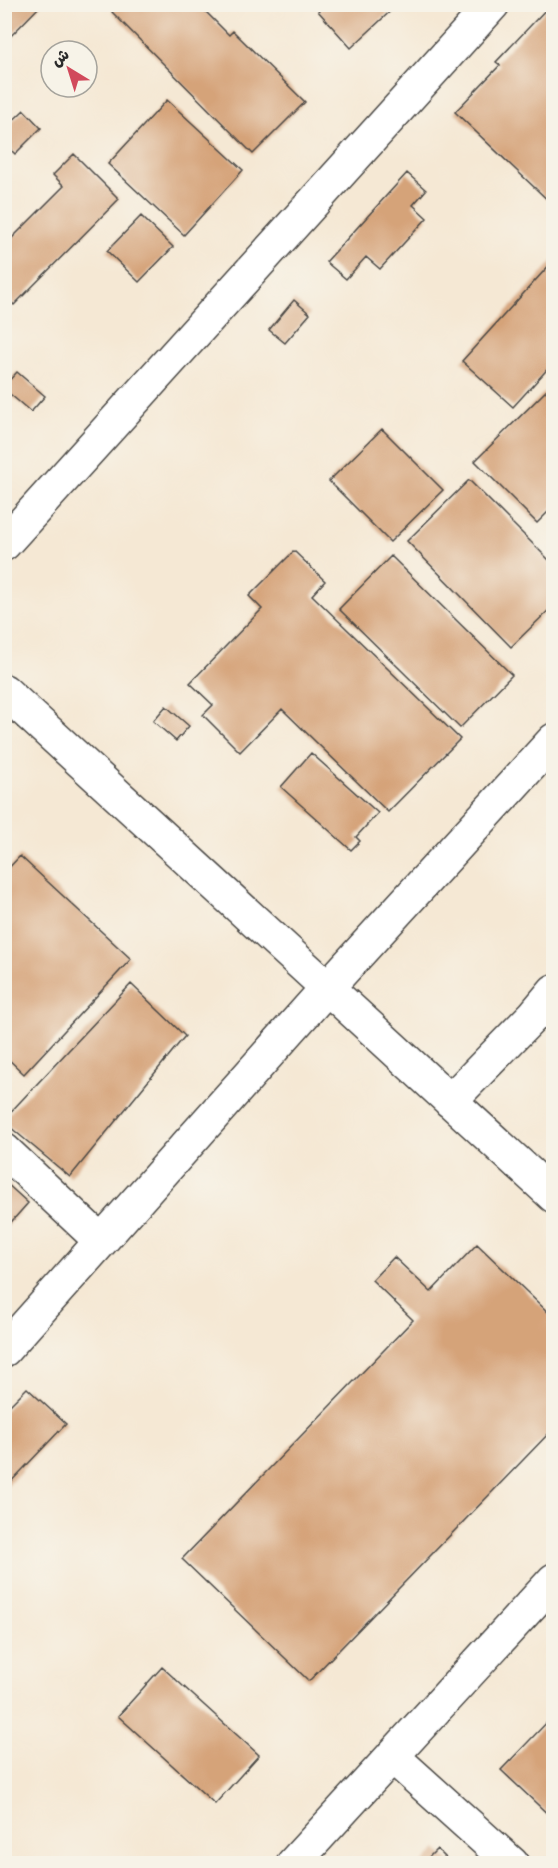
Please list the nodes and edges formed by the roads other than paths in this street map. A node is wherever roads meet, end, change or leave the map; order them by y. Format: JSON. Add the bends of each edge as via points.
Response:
{"nodes":[{"id":1,"x":493,"y":4,"type":"edge"},
{"id":2,"x":4,"y":544,"type":"edge"},
{"id":3,"x":4,"y":691,"type":"edge"},
{"id":4,"x":554,"y":740,"type":"edge"},
{"id":5,"x":327,"y":988,"type":"junction"},
{"id":6,"x":554,"y":991,"type":"edge"},
{"id":7,"x":450,"y":1101,"type":"junction"},
{"id":8,"x":4,"y":1150,"type":"edge"},
{"id":9,"x":554,"y":1196,"type":"edge"},
{"id":10,"x":101,"y":1241,"type":"junction"},
{"id":11,"x":4,"y":1350,"type":"edge"},
{"id":12,"x":554,"y":1580,"type":"edge"},
{"id":13,"x":392,"y":1756,"type":"junction"},
{"id":14,"x":293,"y":1863,"type":"edge"},
{"id":15,"x":512,"y":1863,"type":"edge"}],
"edges":[{"from":1,"to":2,"type":"street"},
{"from":3,"to":5,"type":"street"},
{"from":4,"to":5,"type":"street"},
{"from":5,"to":7,"type":"street"},
{"from":5,"to":10,"type":"street"},
{"from":6,"to":7,"type":"street"},
{"from":7,"to":9,"type":"street"},
{"from":8,"to":10,"type":"street"},
{"from":10,"to":11,"type":"street"},
{"from":12,"to":13,"type":"street"},
{"from":13,"to":14,"type":"street"},
{"from":13,"to":15,"type":"street"}]}
